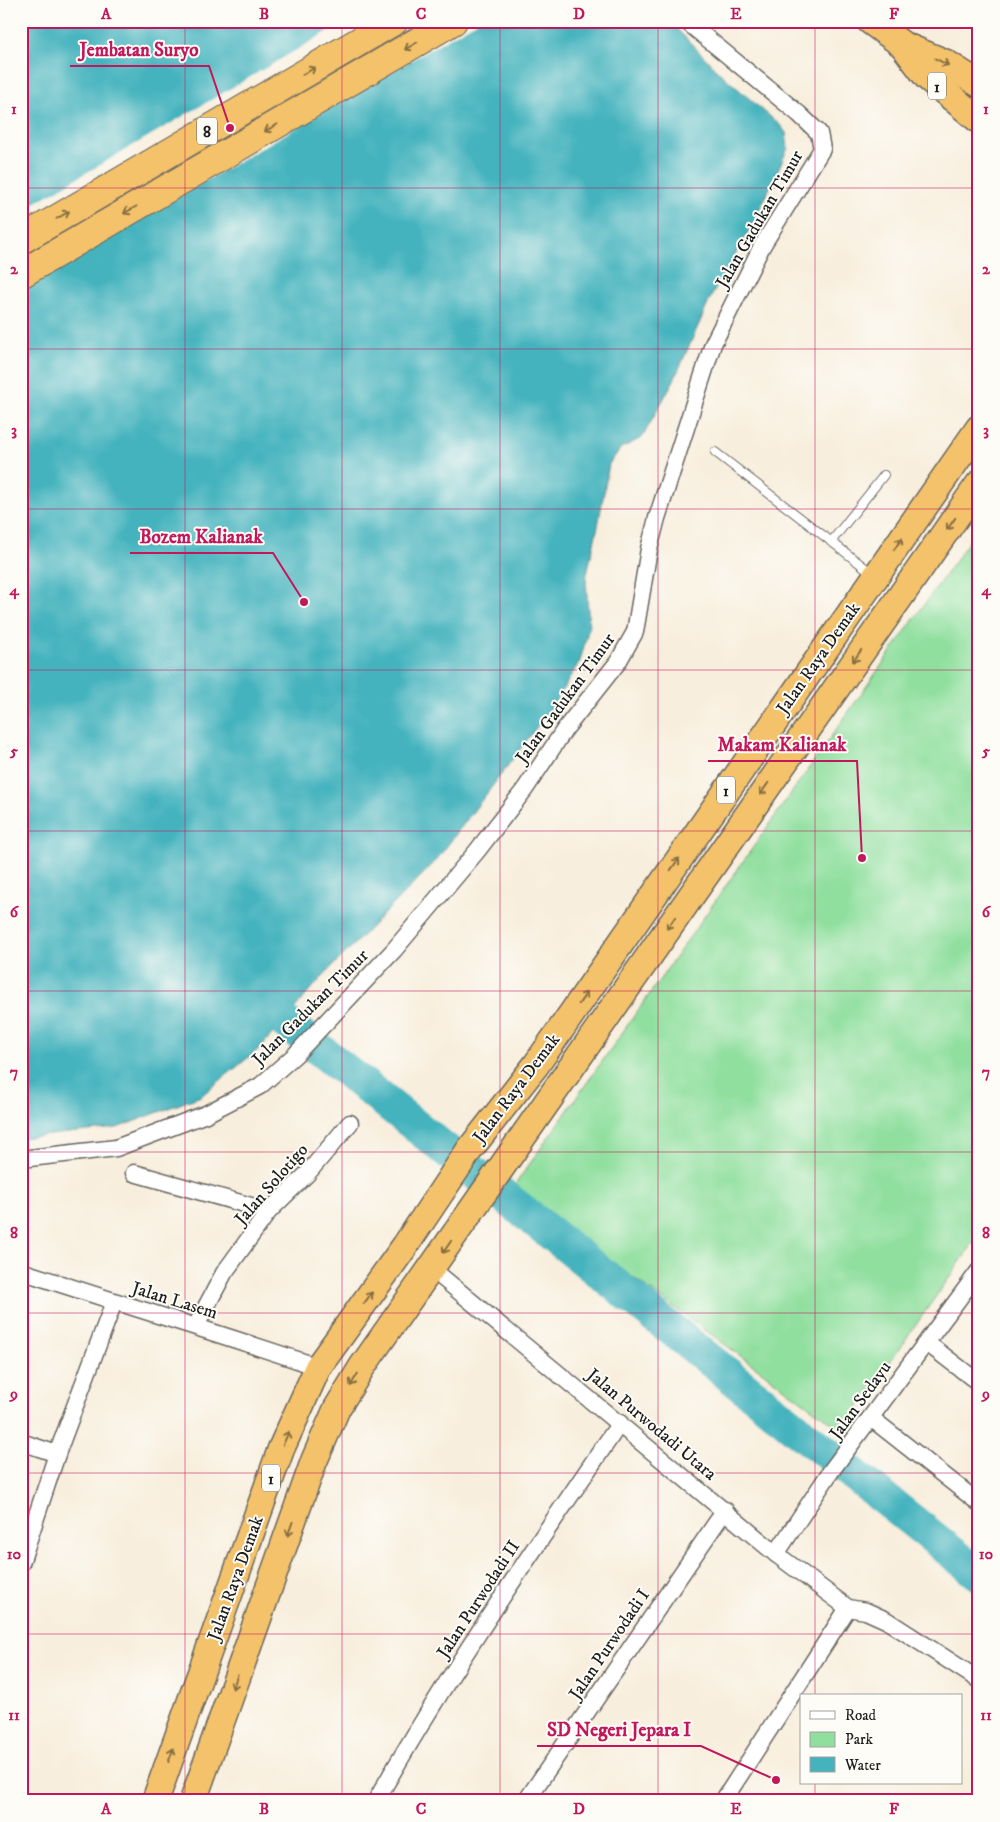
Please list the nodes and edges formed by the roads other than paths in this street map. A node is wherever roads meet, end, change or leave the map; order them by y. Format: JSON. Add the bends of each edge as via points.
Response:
{"nodes":[{"id":1,"x":394,"y":21,"type":"edge"},
{"id":2,"x":453,"y":21,"type":"edge"},
{"id":3,"x":686,"y":21,"type":"edge"},
{"id":4,"x":870,"y":21,"type":"edge"},
{"id":5,"x":903,"y":45,"type":"junction"},
{"id":6,"x":979,"y":84,"type":"edge"},
{"id":7,"x":978,"y":120,"type":"edge"},
{"id":8,"x":979,"y":183,"type":"edge"},
{"id":9,"x":21,"y":240,"type":"edge"},
{"id":10,"x":21,"y":274,"type":"edge"},
{"id":11,"x":979,"y":428,"type":"edge"},
{"id":12,"x":715,"y":452,"type":"dead end"},
{"id":13,"x":884,"y":475,"type":"dead end"},
{"id":14,"x":979,"y":484,"type":"edge"},
{"id":15,"x":831,"y":542,"type":"junction"},
{"id":16,"x":876,"y":576,"type":"junction"},
{"id":17,"x":562,"y":1027,"type":"junction"},
{"id":18,"x":587,"y":1044,"type":"junction"},
{"id":19,"x":547,"y":1049,"type":"junction"},
{"id":20,"x":571,"y":1067,"type":"junction"},
{"id":21,"x":350,"y":1123,"type":"dead end"},
{"id":22,"x":21,"y":1159,"type":"edge"},
{"id":23,"x":134,"y":1173,"type":"dead end"},
{"id":24,"x":269,"y":1211,"type":"junction"},
{"id":25,"x":432,"y":1269,"type":"junction"},
{"id":26,"x":21,"y":1271,"type":"edge"},
{"id":27,"x":979,"y":1272,"type":"edge"},
{"id":28,"x":114,"y":1302,"type":"junction"},
{"id":29,"x":196,"y":1326,"type":"junction"},
{"id":30,"x":927,"y":1344,"type":"junction"},
{"id":31,"x":318,"y":1367,"type":"junction"},
{"id":32,"x":979,"y":1383,"type":"edge"},
{"id":33,"x":871,"y":1418,"type":"junction"},
{"id":34,"x":620,"y":1423,"type":"junction"},
{"id":35,"x":21,"y":1442,"type":"edge"},
{"id":36,"x":57,"y":1454,"type":"junction"},
{"id":37,"x":979,"y":1503,"type":"edge"},
{"id":38,"x":725,"y":1510,"type":"junction"},
{"id":39,"x":776,"y":1554,"type":"junction"},
{"id":40,"x":21,"y":1563,"type":"edge"},
{"id":41,"x":848,"y":1608,"type":"junction"},
{"id":42,"x":979,"y":1680,"type":"edge"},
{"id":43,"x":155,"y":1801,"type":"edge"},
{"id":44,"x":193,"y":1801,"type":"edge"},
{"id":45,"x":376,"y":1801,"type":"edge"},
{"id":46,"x":526,"y":1801,"type":"edge"},
{"id":47,"x":724,"y":1801,"type":"edge"}],
"edges":[{"from":9,"to":1,"type":"highway","number":"8","one_way":true},
{"from":2,"to":10,"type":"highway","number":"8","one_way":true},
{"from":3,"to":22,"type":"street","name":"Jalan Gadukan Timur","via":[[799,114],[819,134],[823,143],[762,246],[713,344],[657,518],[638,622],[627,649],[565,729],[525,788],[394,950],[295,1056],[260,1086],[206,1114],[116,1148]]},
{"from":4,"to":5,"type":"highway","number":"1"},
{"from":5,"to":6,"type":"highway","number":"1","one_way":true,"via":[[946,63]]},
{"from":5,"to":7,"type":"highway","number":"1","via":[[922,72]]},
{"from":7,"to":8,"type":"lane"},
{"from":16,"to":11,"type":"highway","name":"Jalan Raya Demak","number":"1","one_way":true},
{"from":12,"to":15,"type":"lane"},
{"from":13,"to":15,"type":"lane"},
{"from":14,"to":18,"type":"highway","name":"Jalan Raya Demak","number":"1","one_way":true},
{"from":15,"to":16,"type":"lane"},
{"from":17,"to":16,"type":"highway","name":"Jalan Raya Demak","number":"1","one_way":true},
{"from":17,"to":18,"type":"highway","via":[[570,1041]]},
{"from":17,"to":19,"type":"highway","name":"Jalan Raya Demak","number":"1"},
{"from":18,"to":20,"type":"highway","name":"Jalan Raya Demak","number":"1"},
{"from":19,"to":20,"type":"highway","via":[[563,1053]]},
{"from":31,"to":19,"type":"highway","name":"Jalan Raya Demak","number":"1","one_way":true,"via":[[470,1149]]},
{"from":20,"to":25,"type":"highway","name":"Jalan Raya Demak","number":"1","one_way":true},
{"from":21,"to":24,"type":"street","name":"Jalan Solotigo","via":[[308,1174]]},
{"from":23,"to":24,"type":"street"},
{"from":24,"to":29,"type":"street","name":"Jalan Solotigo","via":[[224,1273]]},
{"from":25,"to":34,"type":"street","name":"Jalan Purwodadi Utara"},
{"from":25,"to":44,"type":"highway","name":"Jalan Raya Demak","number":"1","one_way":true,"via":[[337,1408],[314,1461]]},
{"from":26,"to":28,"type":"street","name":"Jalan Lasem"},
{"from":27,"to":30,"type":"street","name":"Jalan Sedayu"},
{"from":28,"to":29,"type":"street","name":"Jalan Lasem"},
{"from":28,"to":36,"type":"street"},
{"from":29,"to":31,"type":"street","name":"Jalan Lasem"},
{"from":30,"to":32,"type":"street"},
{"from":30,"to":33,"type":"street","name":"Jalan Sedayu"},
{"from":43,"to":31,"type":"highway","name":"Jalan Raya Demak","number":"1","one_way":true,"via":[[281,1449]]},
{"from":33,"to":37,"type":"street"},
{"from":33,"to":39,"type":"street","name":"Jalan Sedayu"},
{"from":34,"to":38,"type":"street","name":"Jalan Purwodadi Utara"},
{"from":34,"to":45,"type":"street","name":"Jalan Purwodadi II","via":[[518,1571]]},
{"from":35,"to":36,"type":"street"},
{"from":36,"to":40,"type":"street"},
{"from":38,"to":39,"type":"street","name":"Jalan Purwodadi Utara"},
{"from":38,"to":46,"type":"street","name":"Jalan Purwodadi I"},
{"from":39,"to":41,"type":"street","name":"Jalan Purwodadi Utara"},
{"from":41,"to":42,"type":"street","via":[[866,1611],[886,1620]]},
{"from":41,"to":47,"type":"street"}]}
